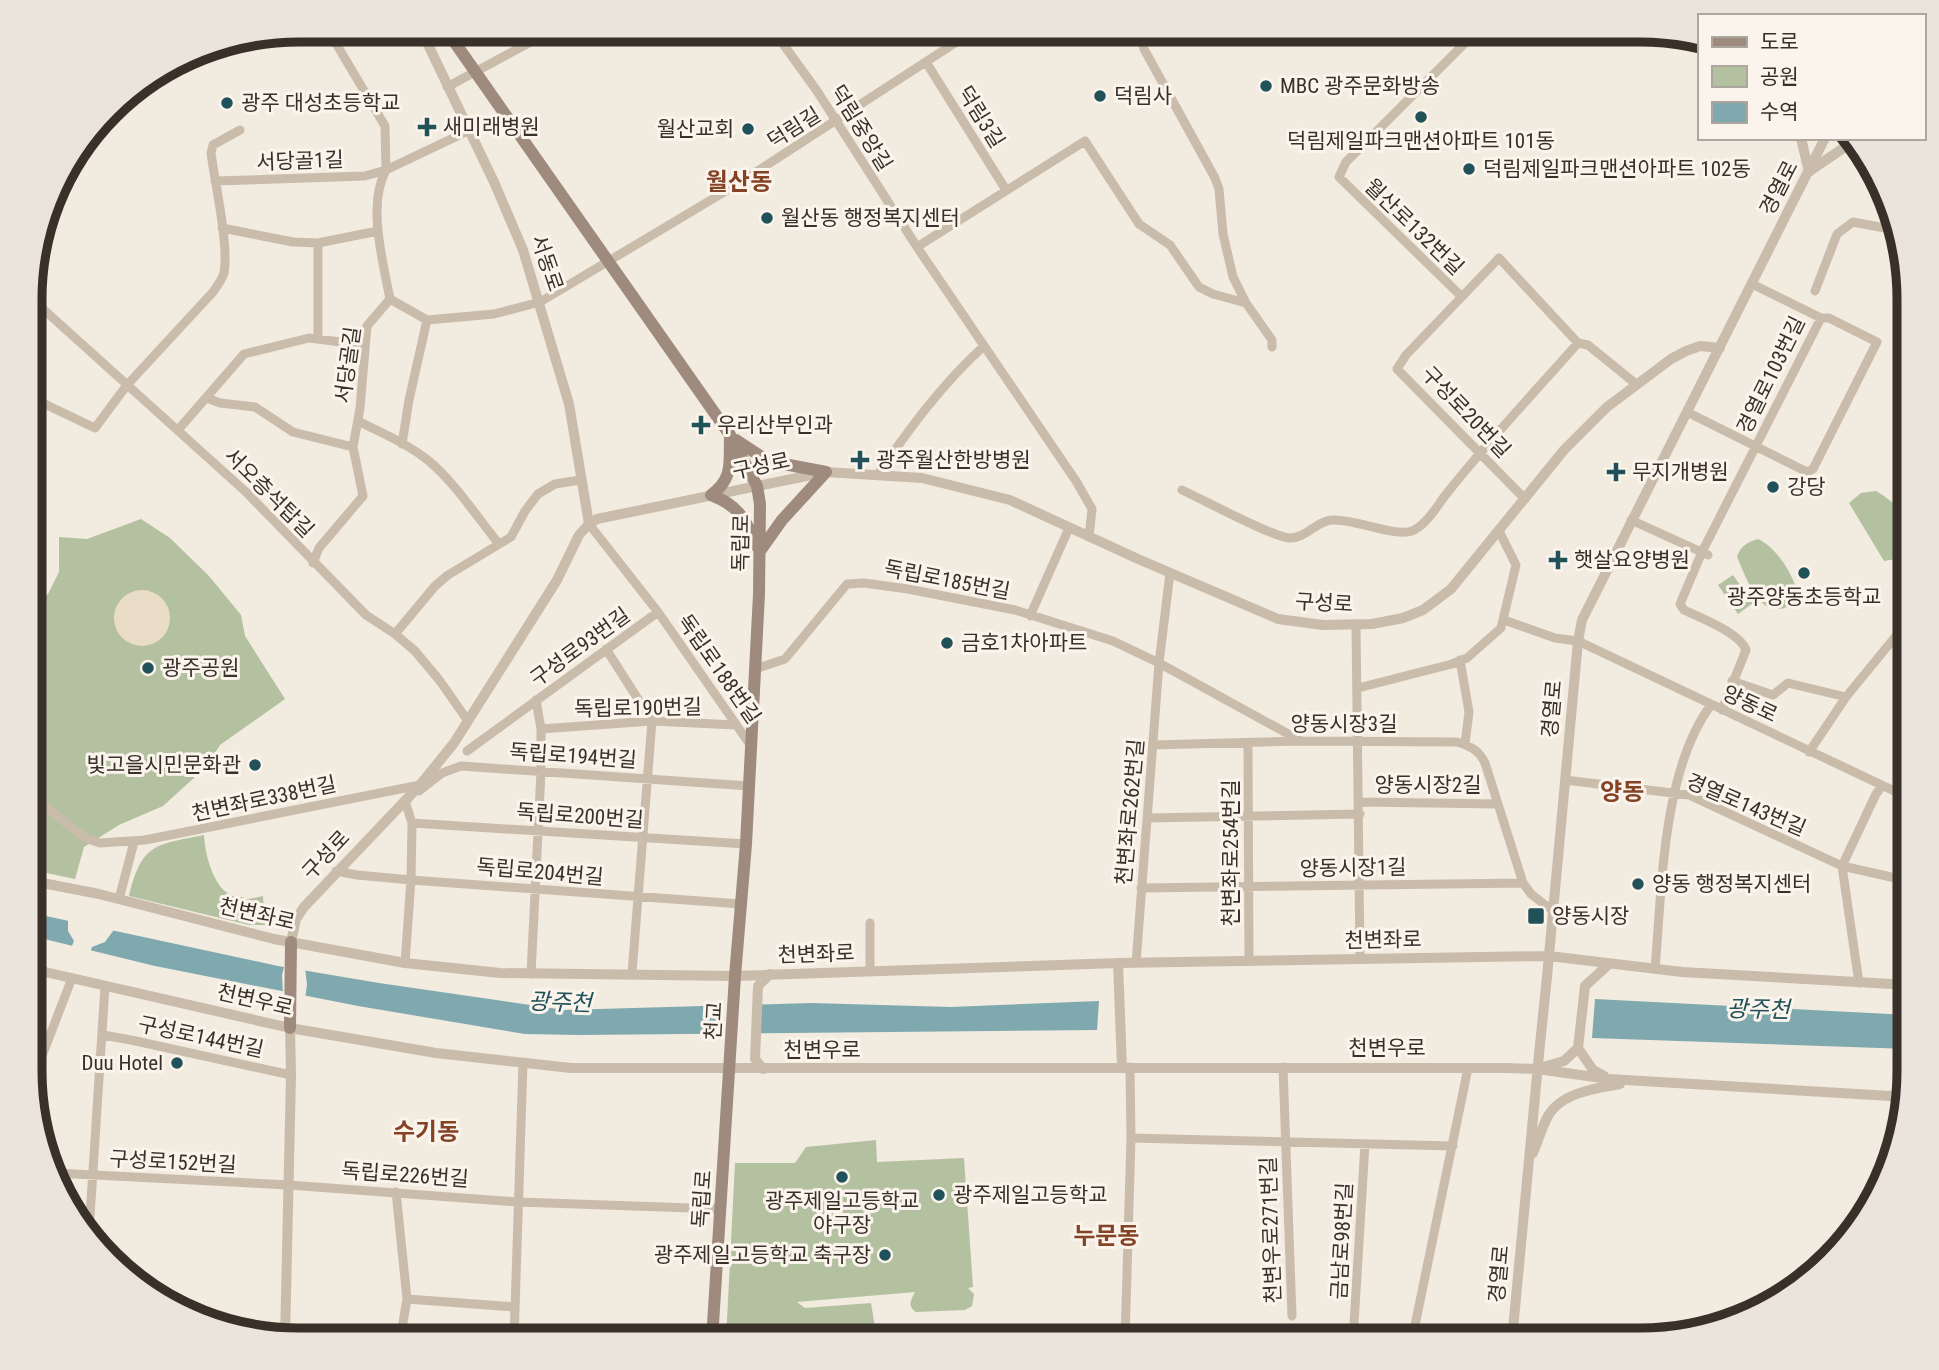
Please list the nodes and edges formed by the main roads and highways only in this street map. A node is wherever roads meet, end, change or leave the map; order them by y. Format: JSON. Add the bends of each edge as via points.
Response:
{"nodes":[{"id":1,"x":455,"y":42,"type":"edge"},
{"id":2,"x":730,"y":435,"type":"junction"},
{"id":3,"x":760,"y":551,"type":"junction"},
{"id":4,"x":291,"y":942,"type":"road end"},
{"id":5,"x":735,"y":980,"type":"joint"},
{"id":6,"x":290,"y":1028,"type":"road end"},
{"id":7,"x":731,"y":1064,"type":"joint"},
{"id":8,"x":713,"y":1328,"type":"edge"}],
"edges":[{"from":1,"to":2,"type":"main road","name":"독립로"},
{"from":2,"to":3,"type":"main road","name":"독립로","via":[[757,486]]},
{"from":2,"to":3,"type":"main road","via":[[724,486],[711,495],[726,500],[746,521]]},
{"from":2,"to":3,"type":"main road","via":[[768,461],[826,472]]},
{"from":3,"to":5,"type":"main road","name":"독립로"},
{"from":4,"to":6,"type":"main road","name":"구성로"},
{"from":5,"to":7,"type":"main road","name":"천교"},
{"from":7,"to":8,"type":"main road","name":"독립로"}]}
